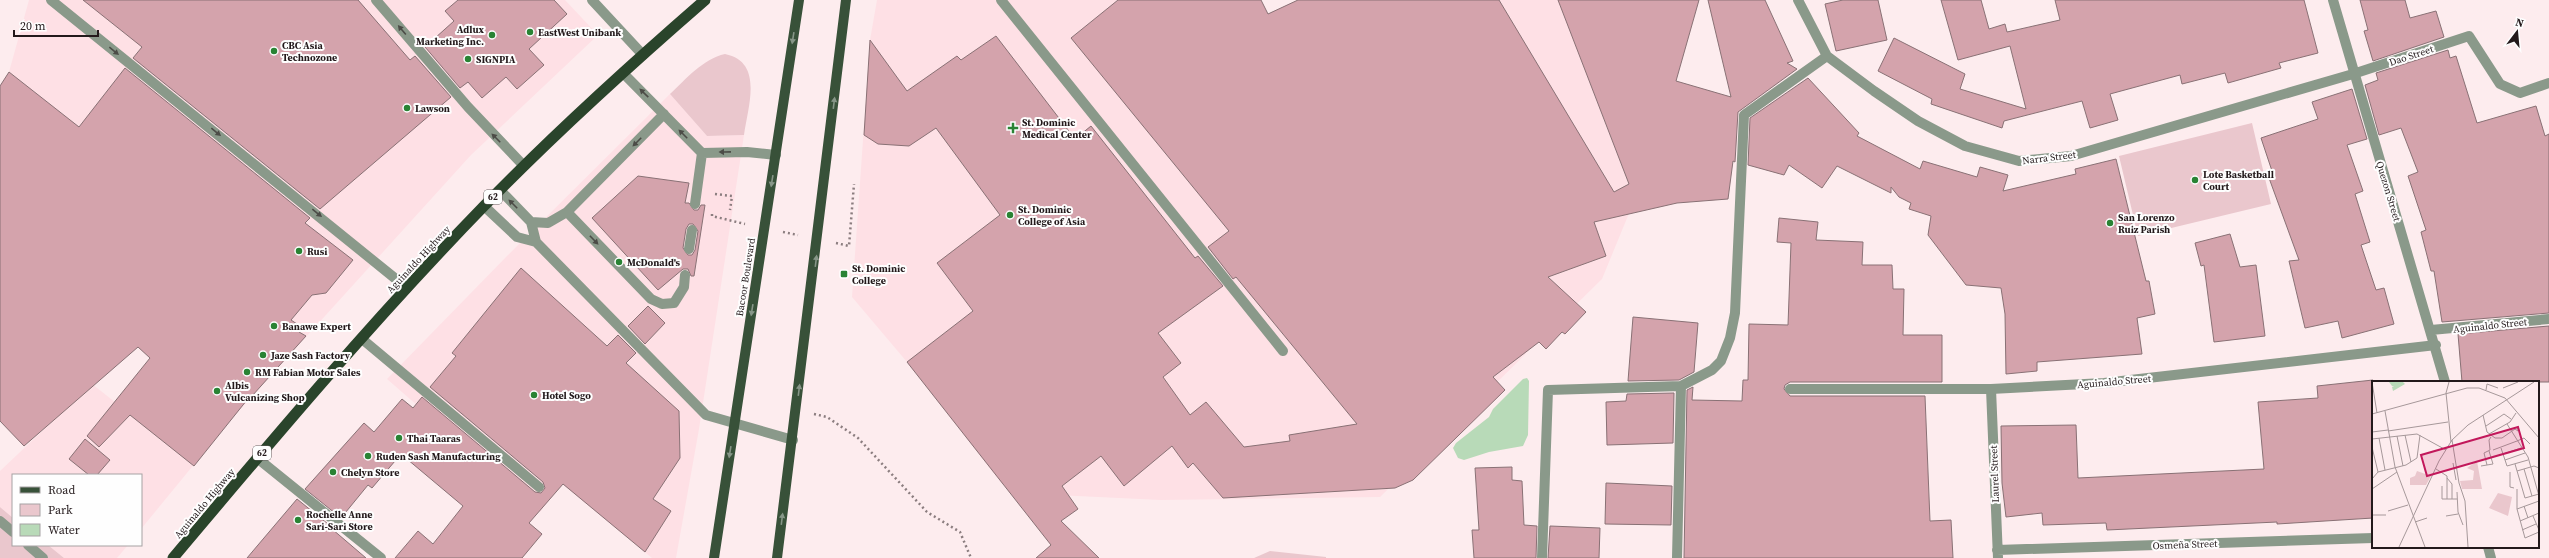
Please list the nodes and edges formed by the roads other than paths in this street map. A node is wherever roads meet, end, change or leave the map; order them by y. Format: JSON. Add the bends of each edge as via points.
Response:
{"nodes":[{"id":1,"x":51,"y":0,"type":"edge"},
{"id":2,"x":376,"y":0,"type":"edge"},
{"id":3,"x":592,"y":0,"type":"edge"},
{"id":4,"x":705,"y":0,"type":"edge"},
{"id":5,"x":799,"y":0,"type":"edge"},
{"id":6,"x":846,"y":0,"type":"edge"},
{"id":7,"x":1001,"y":0,"type":"edge"},
{"id":8,"x":1798,"y":0,"type":"edge"},
{"id":9,"x":2333,"y":0,"type":"edge"},
{"id":10,"x":643,"y":55,"type":"junction"},
{"id":11,"x":1827,"y":56,"type":"junction"},
{"id":12,"x":623,"y":73,"type":"junction"},
{"id":13,"x":2352,"y":74,"type":"junction"},
{"id":14,"x":2549,"y":83,"type":"edge"},
{"id":15,"x":664,"y":114,"type":"junction"},
{"id":16,"x":702,"y":153,"type":"junction"},
{"id":17,"x":776,"y":155,"type":"junction"},
{"id":18,"x":524,"y":166,"type":"junction"},
{"id":19,"x":500,"y":190,"type":"junction"},
{"id":20,"x":695,"y":204,"type":"dead end"},
{"id":21,"x":484,"y":206,"type":"junction"},
{"id":22,"x":567,"y":212,"type":"junction"},
{"id":23,"x":531,"y":222,"type":"junction"},
{"id":24,"x":692,"y":230,"type":"dead end"},
{"id":25,"x":536,"y":242,"type":"junction"},
{"id":26,"x":689,"y":250,"type":"dead end"},
{"id":27,"x":685,"y":275,"type":"dead end"},
{"id":28,"x":407,"y":288,"type":"junction"},
{"id":29,"x":2549,"y":319,"type":"edge"},
{"id":30,"x":2431,"y":330,"type":"junction"},
{"id":31,"x":362,"y":338,"type":"junction"},
{"id":32,"x":2436,"y":345,"type":"junction"},
{"id":33,"x":1283,"y":351,"type":"dead end"},
{"id":34,"x":2445,"y":381,"type":"edge"},
{"id":35,"x":1681,"y":386,"type":"junction"},
{"id":36,"x":1790,"y":389,"type":"dead end"},
{"id":37,"x":1991,"y":389,"type":"junction"},
{"id":38,"x":735,"y":423,"type":"junction"},
{"id":39,"x":793,"y":440,"type":"junction"},
{"id":40,"x":257,"y":458,"type":"junction"},
{"id":41,"x":539,"y":486,"type":"dead end"},
{"id":42,"x":0,"y":521,"type":"edge"},
{"id":43,"x":12,"y":531,"type":"edge"},
{"id":44,"x":2372,"y":538,"type":"edge"},
{"id":45,"x":29,"y":546,"type":"edge"},
{"id":46,"x":2488,"y":548,"type":"edge"},
{"id":47,"x":1998,"y":554,"type":"edge"},
{"id":48,"x":43,"y":558,"type":"edge"},
{"id":49,"x":173,"y":558,"type":"edge"},
{"id":50,"x":381,"y":558,"type":"edge"},
{"id":51,"x":714,"y":558,"type":"edge"},
{"id":52,"x":777,"y":558,"type":"edge"},
{"id":53,"x":1542,"y":558,"type":"edge"},
{"id":54,"x":1678,"y":558,"type":"edge"},
{"id":55,"x":2491,"y":558,"type":"edge"}],
"edges":[{"from":1,"to":28,"type":"street","one_way":true},
{"from":18,"to":2,"type":"street","one_way":true,"via":[[468,107]]},
{"from":3,"to":10,"type":"street"},
{"from":4,"to":10,"type":"highway","name":"Aguinaldo Highway","number":"62"},
{"from":5,"to":17,"type":"main road","name":"Bacoor Boulevard","one_way":true},
{"from":39,"to":6,"type":"main road","one_way":true},
{"from":7,"to":33,"type":"street"},
{"from":8,"to":11,"type":"street","name":"Narra Street"},
{"from":9,"to":13,"type":"street","name":"Quezon Street"},
{"from":10,"to":12,"type":"highway","name":"Aguinaldo Highway","number":"62"},
{"from":11,"to":13,"type":"street","name":"Narra Street","via":[[1918,121],[1965,146],[2019,161],[2071,156]]},
{"from":11,"to":35,"type":"street","via":[[1744,115],[1735,314],[1730,338],[1722,361],[1712,370]]},
{"from":15,"to":12,"type":"street","one_way":true},
{"from":12,"to":18,"type":"highway","name":"Aguinaldo Highway","number":"62"},
{"from":13,"to":14,"type":"street","name":"Dao Street","via":[[2469,36],[2500,84],[2520,93]]},
{"from":13,"to":30,"type":"street","name":"Quezon Street"},
{"from":16,"to":15,"type":"street","one_way":true},
{"from":15,"to":22,"type":"street","one_way":true},
{"from":17,"to":16,"type":"street","one_way":true,"via":[[747,152]]},
{"from":16,"to":20,"type":"street"},
{"from":17,"to":38,"type":"main road","name":"Bacoor Boulevard","one_way":true},
{"from":18,"to":19,"type":"highway","name":"Aguinaldo Highway","number":"62"},
{"from":19,"to":21,"type":"highway","name":"Aguinaldo Highway","number":"62"},
{"from":23,"to":19,"type":"street","one_way":true},
{"from":21,"to":25,"type":"street","via":[[517,237]]},
{"from":21,"to":28,"type":"highway","name":"Aguinaldo Highway","number":"62"},
{"from":22,"to":23,"type":"street","via":[[548,223]]},
{"from":22,"to":27,"type":"street","one_way":true,"via":[[651,299],[662,304],[674,303],[684,287]]},
{"from":23,"to":25,"type":"street"},
{"from":24,"to":26,"type":"street"},
{"from":25,"to":38,"type":"street","via":[[706,415]]},
{"from":28,"to":31,"type":"highway","name":"Aguinaldo Highway","number":"62"},
{"from":29,"to":30,"type":"street","name":"Aguinaldo Street"},
{"from":30,"to":32,"type":"street","name":"Quezon Street"},
{"from":31,"to":40,"type":"highway","name":"Aguinaldo Highway","number":"62"},
{"from":31,"to":41,"type":"street"},
{"from":32,"to":34,"type":"street","name":"Quezon Street"},
{"from":32,"to":37,"type":"street","name":"Aguinaldo Street","via":[[2104,382]]},
{"from":35,"to":53,"type":"street","via":[[1548,390]]},
{"from":35,"to":54,"type":"street"},
{"from":36,"to":37,"type":"street","name":"Aguinaldo Street"},
{"from":37,"to":47,"type":"street","name":"Laurel Street"},
{"from":38,"to":39,"type":"street"},
{"from":38,"to":51,"type":"main road","name":"Bacoor Boulevard","one_way":true},
{"from":52,"to":39,"type":"main road","one_way":true},
{"from":40,"to":49,"type":"highway","name":"Aguinaldo Highway","number":"62"},
{"from":40,"to":50,"type":"street"},
{"from":42,"to":43,"type":"street"},
{"from":44,"to":47,"type":"street","name":"Osmeña Street"},
{"from":45,"to":48,"type":"street"},
{"from":46,"to":55,"type":"street"}]}
